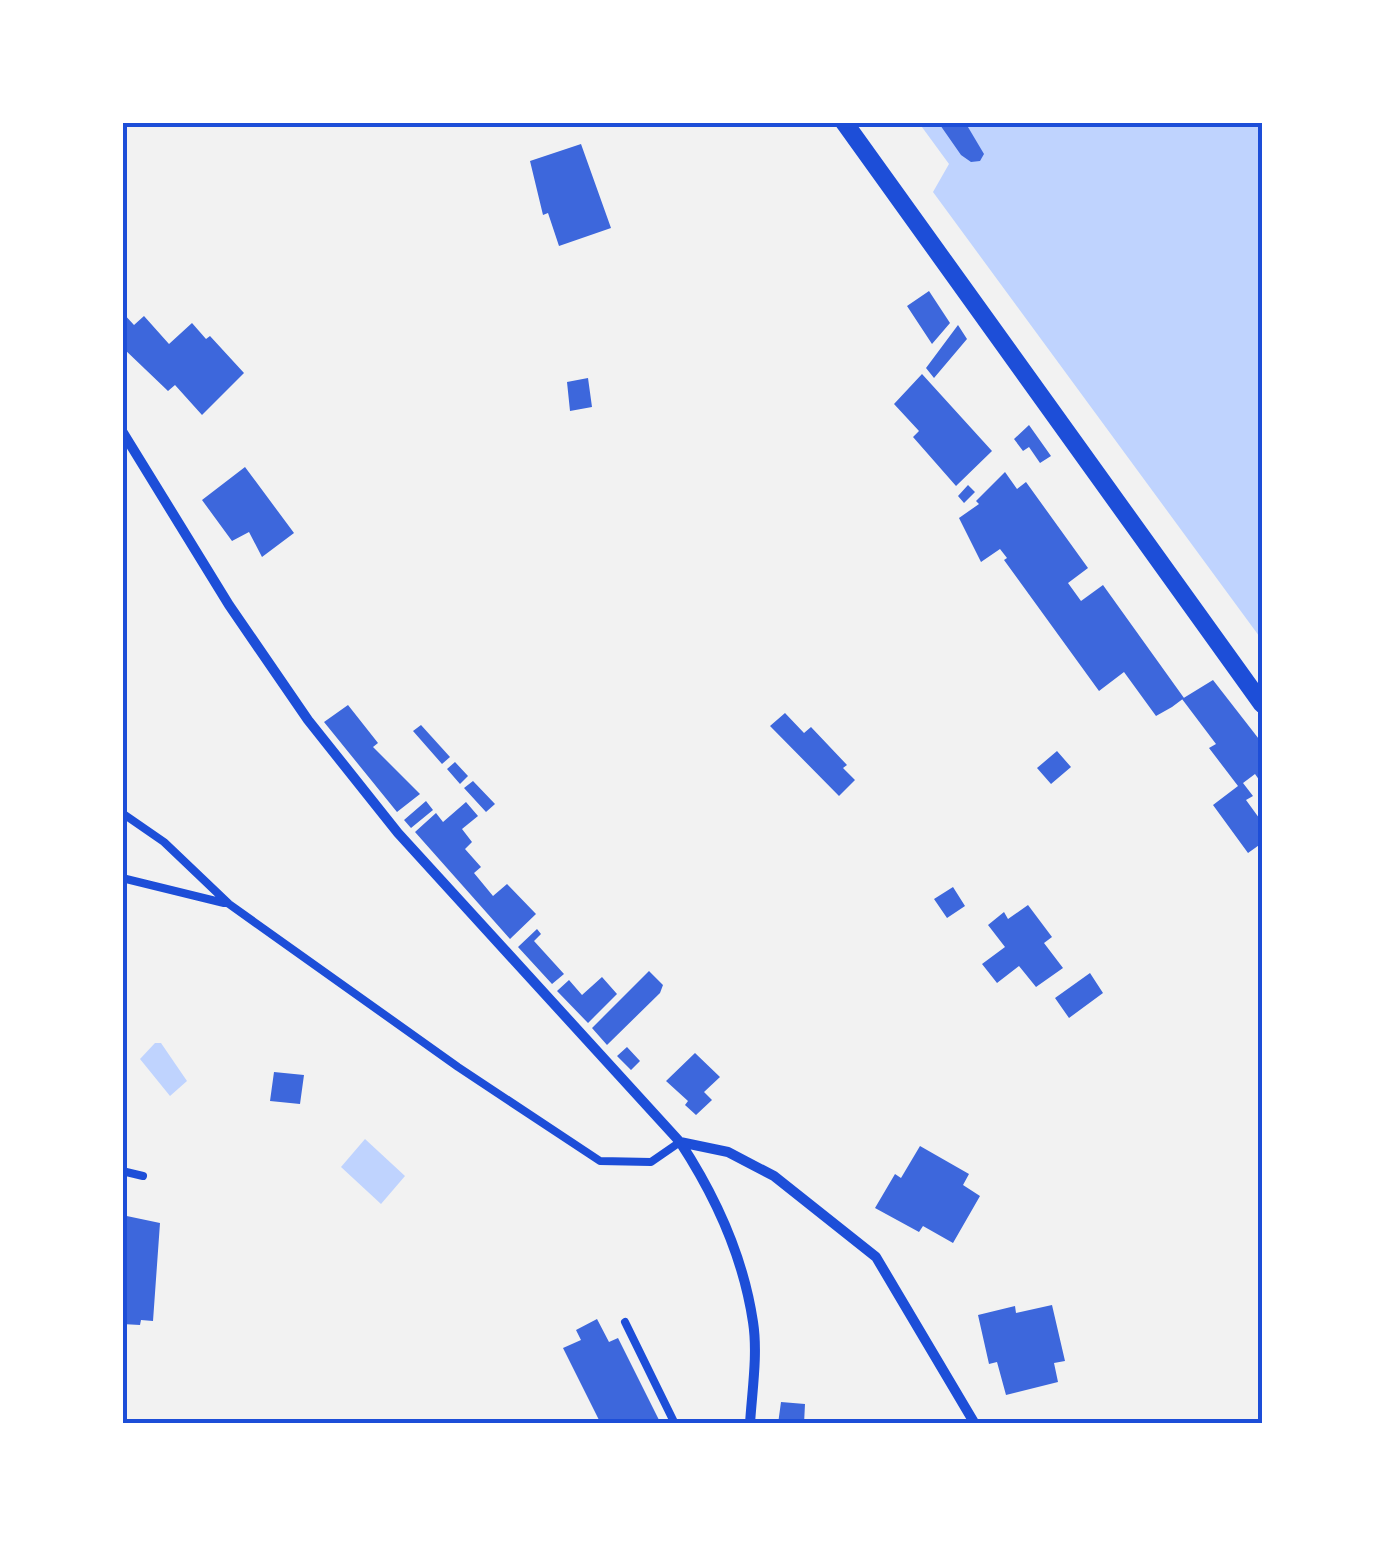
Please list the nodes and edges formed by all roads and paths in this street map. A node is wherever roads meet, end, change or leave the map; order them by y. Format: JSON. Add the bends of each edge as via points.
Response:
{"nodes":[{"id":1,"x":844,"y":122,"type":"edge"},
{"id":2,"x":122,"y":431,"type":"edge"},
{"id":3,"x":1262,"y":704,"type":"edge"},
{"id":4,"x":122,"y":813,"type":"edge"},
{"id":5,"x":122,"y":878,"type":"edge"},
{"id":6,"x":228,"y":904,"type":"junction"},
{"id":7,"x":680,"y":1142,"type":"junction"},
{"id":8,"x":122,"y":1172,"type":"edge"},
{"id":9,"x":143,"y":1176,"type":"dead end"},
{"id":10,"x":625,"y":1322,"type":"dead end"},
{"id":11,"x":675,"y":1424,"type":"edge"},
{"id":12,"x":750,"y":1424,"type":"edge"},
{"id":13,"x":975,"y":1424,"type":"edge"}],
"edges":[{"from":1,"to":3,"type":"street"},
{"from":2,"to":7,"type":"street","via":[[308,720],[398,833]]},
{"from":4,"to":6,"type":"lane","via":[[164,842]]},
{"from":5,"to":6,"type":"lane"},
{"from":6,"to":7,"type":"lane","via":[[600,1161],[651,1162]]},
{"from":7,"to":12,"type":"street","via":[[716,1201],[754,1324]]},
{"from":7,"to":13,"type":"street","via":[[728,1152],[774,1176],[876,1257]]},
{"from":8,"to":9,"type":"lane"},
{"from":10,"to":11,"type":"lane"}]}
